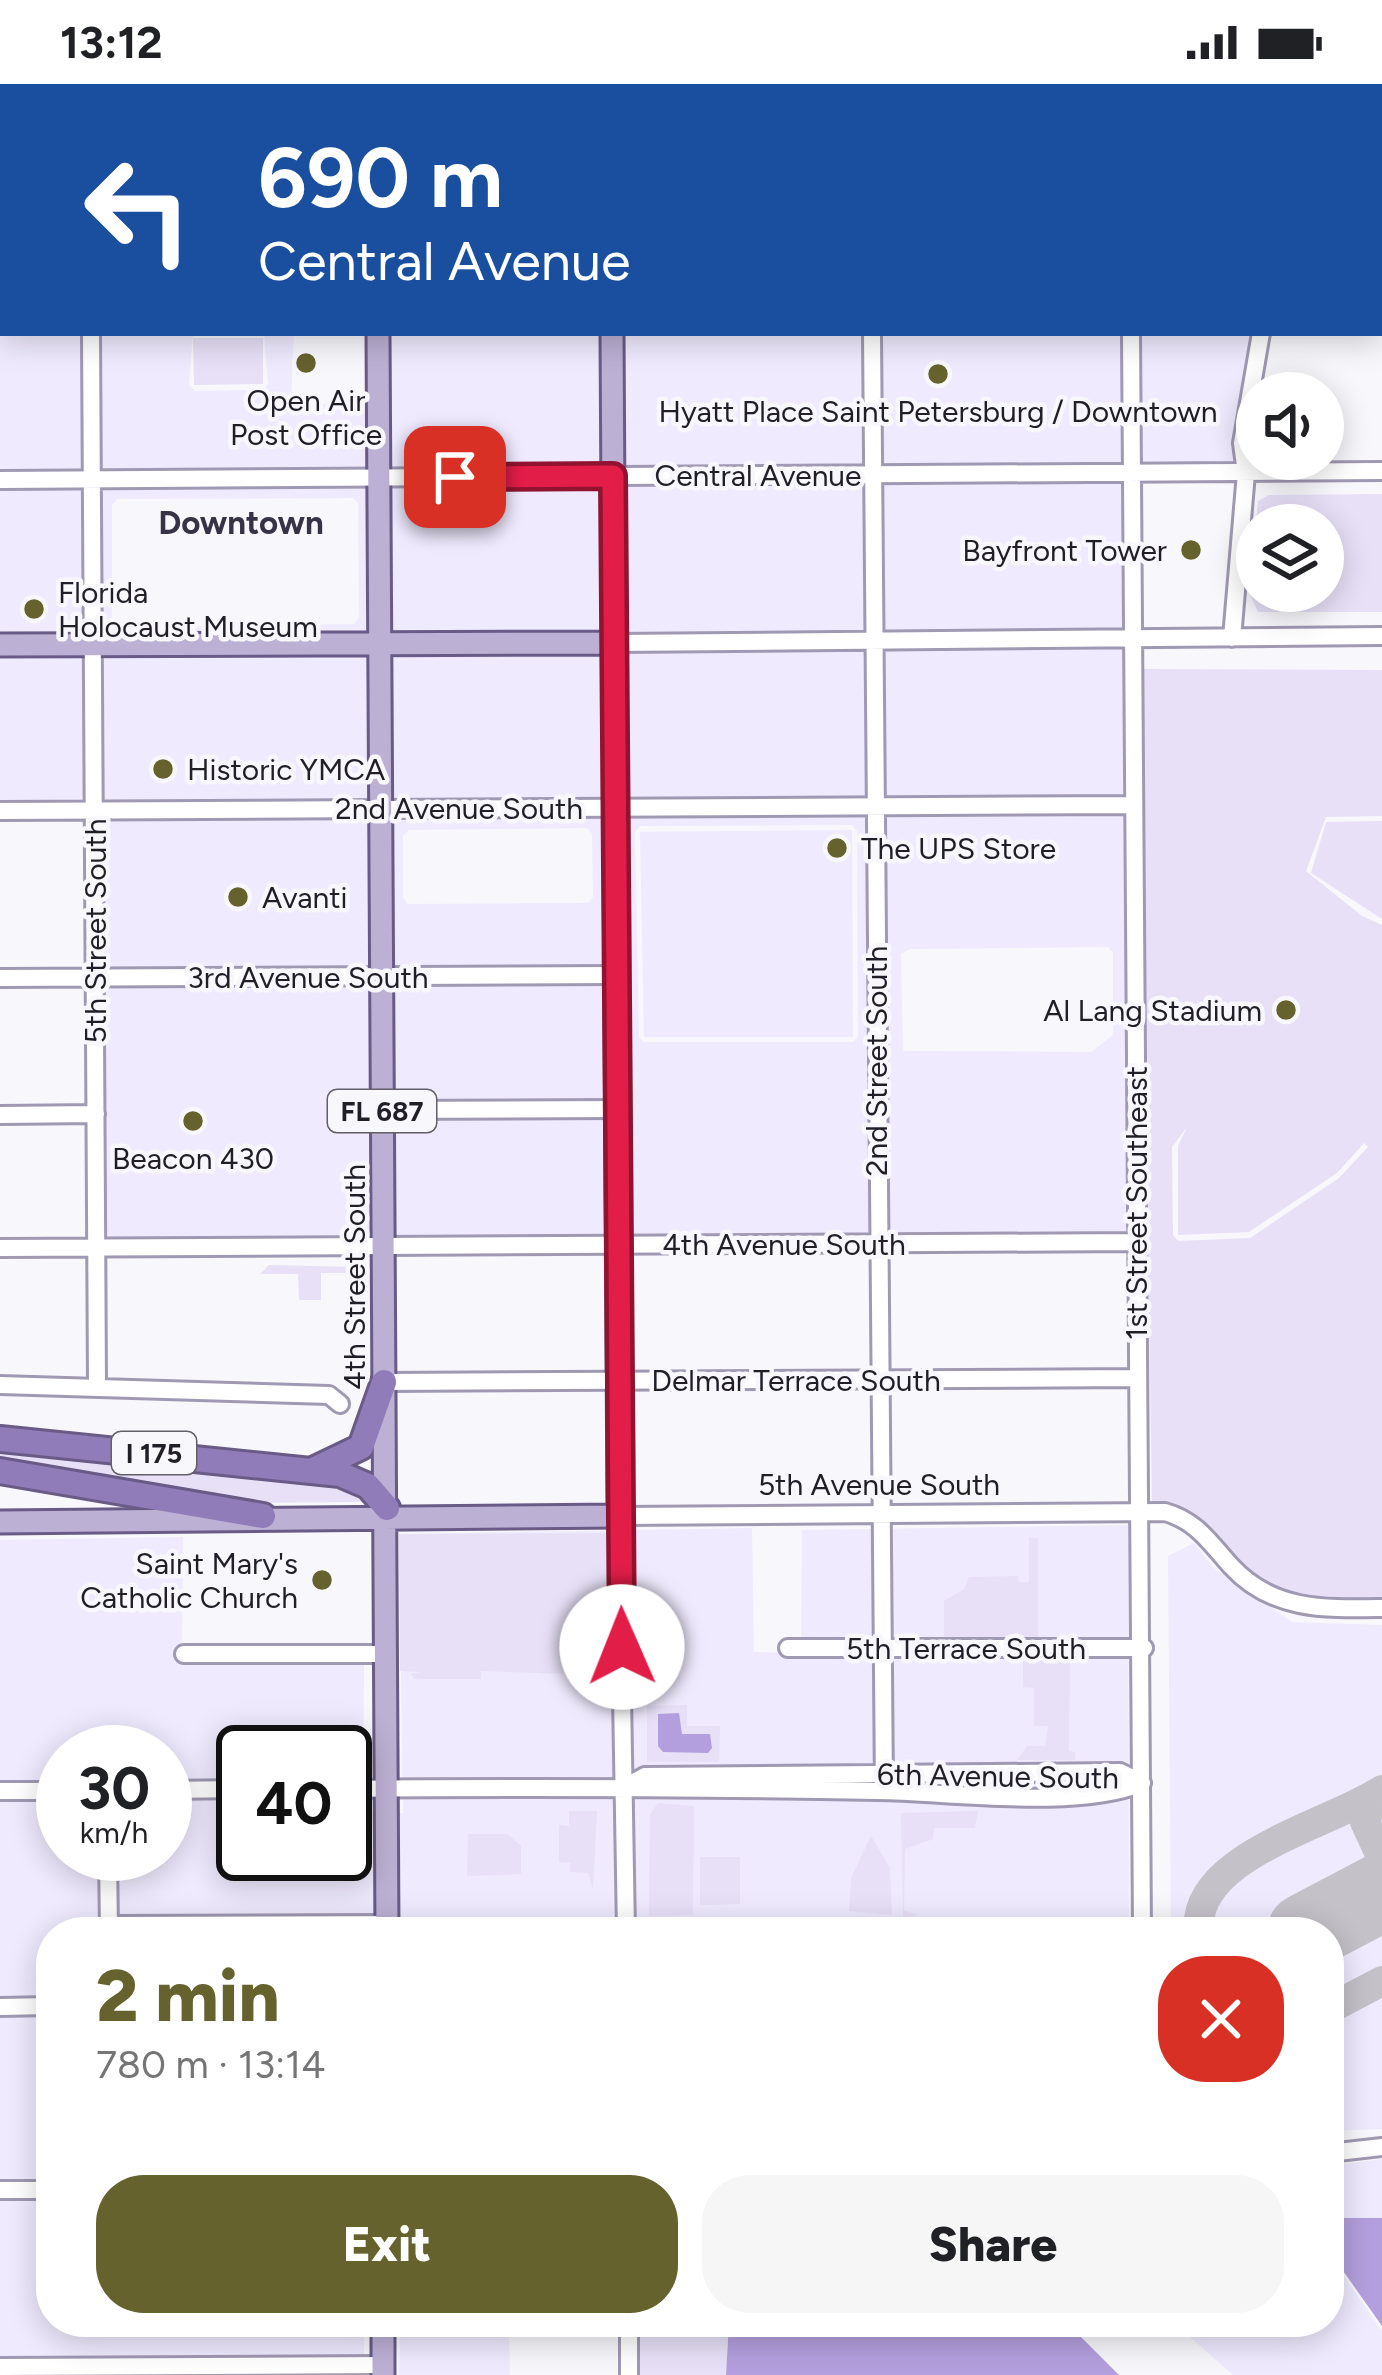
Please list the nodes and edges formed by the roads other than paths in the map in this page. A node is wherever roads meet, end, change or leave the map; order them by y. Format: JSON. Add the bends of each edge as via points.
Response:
{"nodes":[{"id":1,"x":91,"y":336,"type":"edge"},
{"id":2,"x":378,"y":336,"type":"edge"},
{"id":3,"x":612,"y":336,"type":"edge"},
{"id":4,"x":872,"y":336,"type":"edge"},
{"id":5,"x":1131,"y":336,"type":"edge"},
{"id":6,"x":1260,"y":336,"type":"edge"},
{"id":7,"x":1254,"y":372,"type":"edge"},
{"id":8,"x":1380,"y":471,"type":"edge"},
{"id":9,"x":1344,"y":472,"type":"edge"},
{"id":10,"x":1132,"y":473,"type":"junction"},
{"id":11,"x":1236,"y":473,"type":"edge"},
{"id":12,"x":873,"y":475,"type":"junction"},
{"id":13,"x":613,"y":476,"type":"junction"},
{"id":14,"x":379,"y":477,"type":"junction"},
{"id":15,"x":0,"y":479,"type":"edge"},
{"id":16,"x":95,"y":479,"type":"junction"},
{"id":17,"x":1245,"y":480,"type":"edge"},
{"id":18,"x":1382,"y":636,"type":"edge"},
{"id":19,"x":1232,"y":638,"type":"junction"},
{"id":20,"x":1132,"y":640,"type":"junction"},
{"id":21,"x":874,"y":641,"type":"junction"},
{"id":22,"x":380,"y":642,"type":"junction"},
{"id":23,"x":614,"y":643,"type":"junction"},
{"id":24,"x":0,"y":645,"type":"edge"},
{"id":25,"x":96,"y":645,"type":"junction"},
{"id":26,"x":1133,"y":805,"type":"junction"},
{"id":27,"x":874,"y":806,"type":"junction"},
{"id":28,"x":615,"y":807,"type":"junction"},
{"id":29,"x":382,"y":808,"type":"junction"},
{"id":30,"x":94,"y":810,"type":"junction"},
{"id":31,"x":0,"y":811,"type":"edge"},
{"id":32,"x":616,"y":975,"type":"junction"},
{"id":33,"x":382,"y":976,"type":"junction"},
{"id":34,"x":0,"y":978,"type":"edge"},
{"id":35,"x":95,"y":978,"type":"junction"},
{"id":36,"x":616,"y":1109,"type":"junction"},
{"id":37,"x":382,"y":1110,"type":"junction"},
{"id":38,"x":0,"y":1114,"type":"edge"},
{"id":39,"x":96,"y":1114,"type":"junction"},
{"id":40,"x":1136,"y":1242,"type":"junction"},
{"id":41,"x":880,"y":1244,"type":"junction"},
{"id":42,"x":617,"y":1245,"type":"junction"},
{"id":43,"x":383,"y":1246,"type":"junction"},
{"id":44,"x":0,"y":1248,"type":"edge"},
{"id":45,"x":96,"y":1248,"type":"junction"},
{"id":46,"x":1137,"y":1378,"type":"junction"},
{"id":47,"x":883,"y":1380,"type":"junction"},
{"id":48,"x":618,"y":1381,"type":"junction"},
{"id":49,"x":384,"y":1382,"type":"junction"},
{"id":50,"x":0,"y":1384,"type":"edge"},
{"id":51,"x":97,"y":1384,"type":"junction"},
{"id":52,"x":340,"y":1404,"type":"dead end"},
{"id":53,"x":0,"y":1439,"type":"edge"},
{"id":54,"x":0,"y":1471,"type":"edge"},
{"id":55,"x":307,"y":1471,"type":"junction"},
{"id":56,"x":1140,"y":1512,"type":"junction"},
{"id":57,"x":387,"y":1513,"type":"junction"},
{"id":58,"x":879,"y":1514,"type":"junction"},
{"id":59,"x":263,"y":1516,"type":"junction"},
{"id":60,"x":619,"y":1516,"type":"junction"},
{"id":61,"x":0,"y":1522,"type":"edge"},
{"id":62,"x":1382,"y":1608,"type":"edge"},
{"id":63,"x":788,"y":1648,"type":"dead end"},
{"id":64,"x":885,"y":1648,"type":"junction"},
{"id":65,"x":1144,"y":1648,"type":"junction"},
{"id":66,"x":184,"y":1654,"type":"dead end"},
{"id":67,"x":387,"y":1654,"type":"junction"},
{"id":68,"x":884,"y":1782,"type":"junction"},
{"id":69,"x":1142,"y":1783,"type":"junction"},
{"id":70,"x":626,"y":1787,"type":"junction"},
{"id":71,"x":372,"y":1788,"type":"edge"},
{"id":72,"x":388,"y":1788,"type":"junction"},
{"id":73,"x":0,"y":1791,"type":"edge"},
{"id":74,"x":36,"y":1791,"type":"edge"},
{"id":75,"x":108,"y":1881,"type":"edge"},
{"id":76,"x":109,"y":1917,"type":"edge"},
{"id":77,"x":387,"y":1917,"type":"edge"},
{"id":78,"x":626,"y":1917,"type":"edge"},
{"id":79,"x":1142,"y":1917,"type":"edge"},
{"id":80,"x":36,"y":2006,"type":"edge"},
{"id":81,"x":0,"y":2007,"type":"edge"},
{"id":82,"x":1382,"y":2147,"type":"edge"},
{"id":83,"x":1344,"y":2151,"type":"edge"},
{"id":84,"x":0,"y":2190,"type":"edge"},
{"id":85,"x":36,"y":2190,"type":"edge"},
{"id":86,"x":383,"y":2337,"type":"edge"},
{"id":87,"x":628,"y":2337,"type":"edge"},
{"id":88,"x":0,"y":2367,"type":"edge"},
{"id":89,"x":383,"y":2370,"type":"edge"},
{"id":90,"x":629,"y":2375,"type":"edge"}],
"edges":[{"from":1,"to":16,"type":"street","name":"5th Street South"},
{"from":2,"to":14,"type":"main road","number":"FL 687"},
{"from":3,"to":13,"type":"main road"},
{"from":4,"to":12,"type":"street","name":"2nd Street South"},
{"from":5,"to":10,"type":"street","name":"1st Street Southeast"},
{"from":6,"to":7,"type":"street"},
{"from":8,"to":9,"type":"street","name":"Central Avenue"},
{"from":10,"to":11,"type":"street","name":"Central Avenue"},
{"from":10,"to":12,"type":"street","name":"Central Avenue"},
{"from":10,"to":20,"type":"street","name":"1st Street Southeast"},
{"from":12,"to":13,"type":"street","name":"Central Avenue"},
{"from":12,"to":21,"type":"street","name":"2nd Street South"},
{"from":13,"to":14,"type":"street","name":"Central Avenue"},
{"from":13,"to":23,"type":"main road"},
{"from":14,"to":16,"type":"street","name":"Central Avenue"},
{"from":14,"to":22,"type":"main road","name":"4th Street South","number":"FL 687"},
{"from":15,"to":16,"type":"street","name":"Central Avenue"},
{"from":16,"to":25,"type":"street","name":"5th Street South"},
{"from":17,"to":19,"type":"street"},
{"from":18,"to":19,"type":"street"},
{"from":19,"to":20,"type":"street"},
{"from":20,"to":21,"type":"street"},
{"from":20,"to":26,"type":"street","name":"1st Street Southeast"},
{"from":21,"to":23,"type":"street"},
{"from":21,"to":27,"type":"street","name":"2nd Street South"},
{"from":22,"to":23,"type":"main road"},
{"from":22,"to":25,"type":"main road"},
{"from":22,"to":29,"type":"main road","name":"4th Street South","number":"FL 687"},
{"from":23,"to":28,"type":"main road"},
{"from":24,"to":25,"type":"main road"},
{"from":25,"to":30,"type":"street","name":"5th Street South"},
{"from":26,"to":27,"type":"street","name":"2nd Avenue South"},
{"from":26,"to":40,"type":"street","name":"1st Street Southeast"},
{"from":27,"to":28,"type":"street","name":"2nd Avenue South"},
{"from":27,"to":41,"type":"street","name":"2nd Street South"},
{"from":28,"to":29,"type":"street","name":"2nd Avenue South"},
{"from":28,"to":32,"type":"main road"},
{"from":29,"to":30,"type":"street","name":"2nd Avenue South"},
{"from":29,"to":33,"type":"main road","name":"4th Street South","number":"FL 687"},
{"from":30,"to":31,"type":"street","name":"2nd Avenue South"},
{"from":30,"to":35,"type":"street","name":"5th Street South"},
{"from":32,"to":33,"type":"street","name":"3rd Avenue South"},
{"from":32,"to":36,"type":"main road"},
{"from":33,"to":35,"type":"street","name":"3rd Avenue South"},
{"from":33,"to":37,"type":"main road","name":"4th Street South","number":"FL 687"},
{"from":34,"to":35,"type":"street","name":"3rd Avenue South"},
{"from":35,"to":39,"type":"street","name":"5th Street South"},
{"from":36,"to":37,"type":"street"},
{"from":36,"to":42,"type":"main road"},
{"from":37,"to":43,"type":"main road","name":"4th Street South","number":"FL 687"},
{"from":38,"to":39,"type":"street"},
{"from":39,"to":45,"type":"street","name":"5th Street South"},
{"from":40,"to":41,"type":"street","name":"4th Avenue South"},
{"from":40,"to":46,"type":"street","name":"1st Street Southeast"},
{"from":41,"to":42,"type":"street","name":"4th Avenue South"},
{"from":41,"to":47,"type":"street","name":"2nd Street South"},
{"from":42,"to":43,"type":"street","name":"4th Avenue South"},
{"from":42,"to":48,"type":"main road"},
{"from":43,"to":45,"type":"street","name":"4th Avenue South"},
{"from":43,"to":49,"type":"main road","name":"4th Street South","number":"FL 687"},
{"from":44,"to":45,"type":"street","name":"4th Avenue South"},
{"from":45,"to":51,"type":"street","name":"5th Street South"},
{"from":46,"to":47,"type":"street","name":"Delmar Terrace South"},
{"from":46,"to":56,"type":"street","name":"1st Street Southeast"},
{"from":47,"to":48,"type":"street","name":"Delmar Terrace South"},
{"from":47,"to":58,"type":"street","name":"2nd Street South"},
{"from":48,"to":49,"type":"street","name":"Delmar Terrace South"},
{"from":48,"to":60,"type":"main road"},
{"from":49,"to":55,"type":"highway","via":[[362,1447]]},
{"from":49,"to":57,"type":"main road","name":"4th Street South","number":"FL 687"},
{"from":50,"to":51,"type":"street"},
{"from":51,"to":52,"type":"street","via":[[329,1395]]},
{"from":53,"to":55,"type":"highway","number":"I 175"},
{"from":54,"to":59,"type":"highway","number":"I 175"},
{"from":55,"to":57,"type":"highway","via":[[356,1478]]},
{"from":56,"to":58,"type":"street","name":"5th Avenue South"},
{"from":56,"to":62,"type":"street","name":"5th Avenue South","via":[[1165,1512],[1196,1526],[1244,1579],[1280,1600]]},
{"from":56,"to":65,"type":"street","name":"1st Street Southeast"},
{"from":57,"to":59,"type":"main road"},
{"from":57,"to":60,"type":"main road"},
{"from":57,"to":67,"type":"main road","name":"4th Street South"},
{"from":58,"to":60,"type":"street","name":"5th Avenue South"},
{"from":58,"to":64,"type":"street","name":"2nd Street South"},
{"from":59,"to":61,"type":"main road"},
{"from":60,"to":70,"type":"street"},
{"from":63,"to":64,"type":"street","name":"5th Terrace South"},
{"from":64,"to":65,"type":"street","name":"5th Terrace South"},
{"from":64,"to":68,"type":"street","name":"2nd Street South"},
{"from":65,"to":69,"type":"street","name":"1st Street Southeast"},
{"from":66,"to":67,"type":"street"},
{"from":67,"to":72,"type":"main road","name":"4th Street South"},
{"from":68,"to":69,"type":"street","name":"6th Avenue South","via":[[1076,1793]]},
{"from":68,"to":70,"type":"street","name":"6th Avenue South"},
{"from":69,"to":79,"type":"street","name":"1st Street Southeast"},
{"from":70,"to":72,"type":"street","name":"6th Avenue South"},
{"from":70,"to":78,"type":"street"},
{"from":71,"to":72,"type":"street","name":"6th Avenue South"},
{"from":72,"to":77,"type":"main road","name":"4th Street South"},
{"from":73,"to":74,"type":"street"},
{"from":75,"to":76,"type":"street"},
{"from":80,"to":81,"type":"street"},
{"from":82,"to":83,"type":"street"},
{"from":84,"to":85,"type":"street"},
{"from":86,"to":89,"type":"main road"},
{"from":87,"to":90,"type":"street"},
{"from":88,"to":89,"type":"street"}]}
